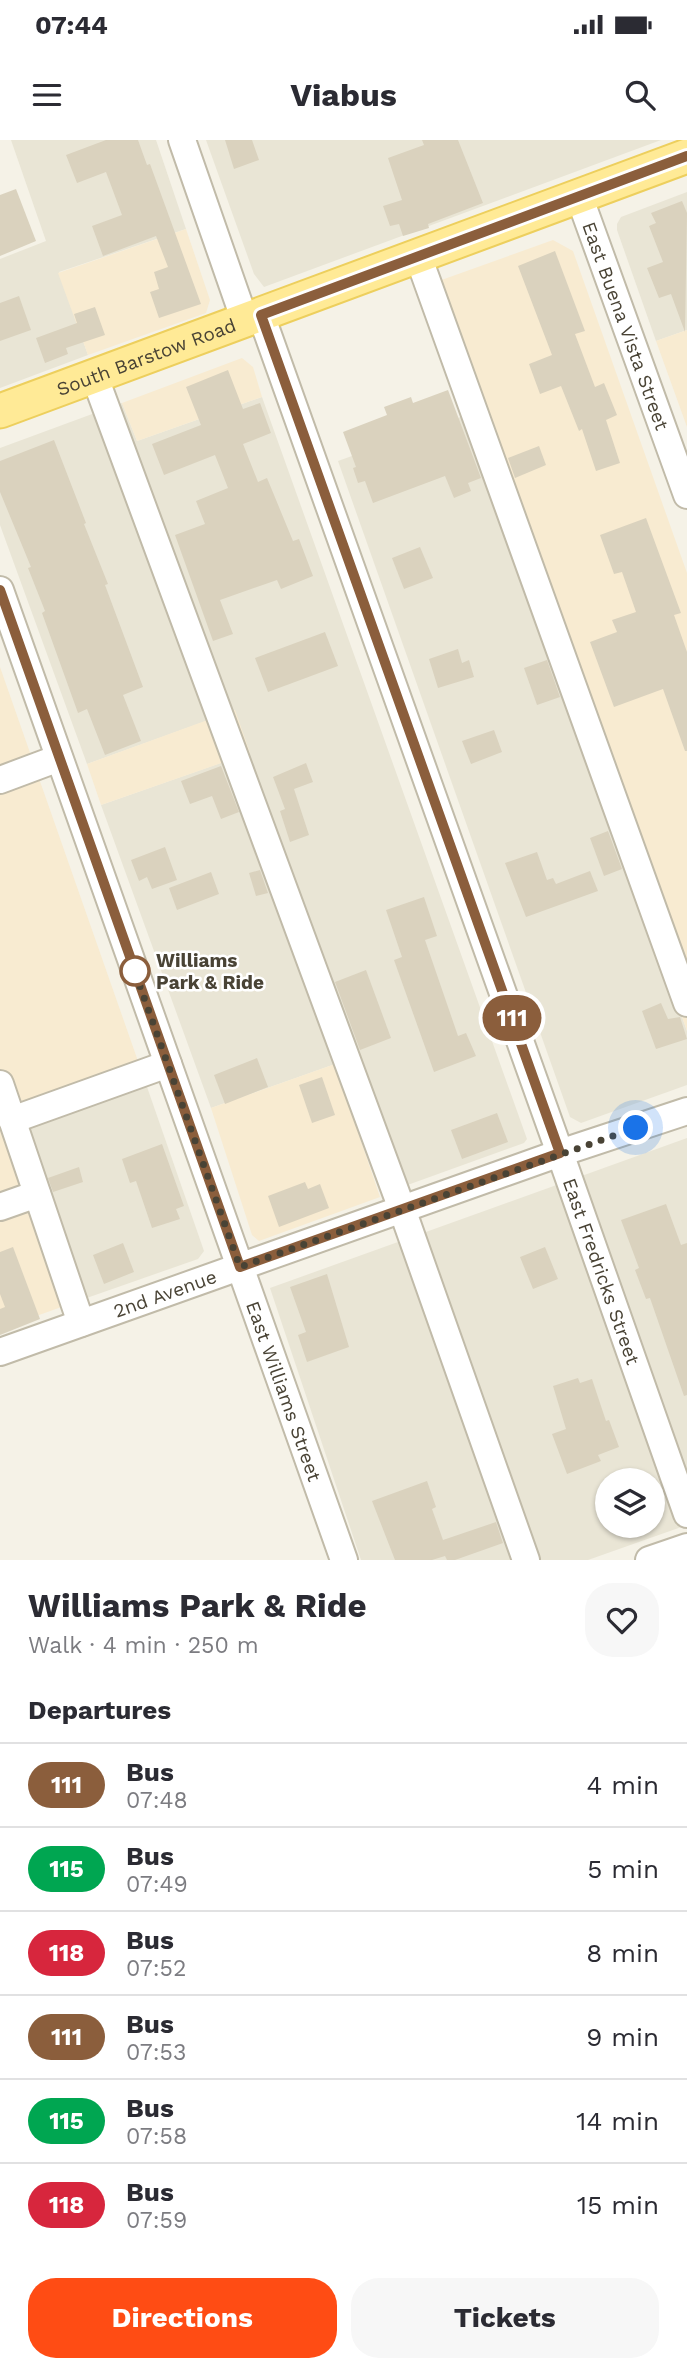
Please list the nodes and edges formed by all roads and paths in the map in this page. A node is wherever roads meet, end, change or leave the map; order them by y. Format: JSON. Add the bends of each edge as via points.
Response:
{"nodes":[{"id":1,"x":182,"y":140,"type":"edge"},
{"id":2,"x":687,"y":156,"type":"edge"},
{"id":3,"x":579,"y":196,"type":"junction"},
{"id":4,"x":418,"y":256,"type":"junction"},
{"id":5,"x":253,"y":318,"type":"junction"},
{"id":6,"x":94,"y":375,"type":"junction"},
{"id":7,"x":0,"y":411,"type":"edge"},
{"id":8,"x":687,"y":495,"type":"edge"},
{"id":9,"x":0,"y":590,"type":"edge"},
{"id":10,"x":59,"y":758,"type":"junction"},
{"id":11,"x":0,"y":780,"type":"edge"},
{"id":12,"x":687,"y":1003,"type":"edge"},
{"id":13,"x":168,"y":1064,"type":"junction"},
{"id":14,"x":0,"y":1084,"type":"edge"},
{"id":15,"x":687,"y":1111,"type":"edge"},
{"id":16,"x":12,"y":1120,"type":"junction"},
{"id":17,"x":560,"y":1153,"type":"junction"},
{"id":18,"x":37,"y":1194,"type":"junction"},
{"id":19,"x":0,"y":1208,"type":"edge"},
{"id":20,"x":402,"y":1209,"type":"junction"},
{"id":21,"x":240,"y":1267,"type":"junction"},
{"id":22,"x":81,"y":1323,"type":"junction"},
{"id":23,"x":0,"y":1352,"type":"edge"},
{"id":24,"x":687,"y":1514,"type":"edge"},
{"id":25,"x":687,"y":1547,"type":"edge"},
{"id":26,"x":344,"y":1560,"type":"edge"},
{"id":27,"x":526,"y":1560,"type":"edge"},
{"id":28,"x":649,"y":1560,"type":"edge"}],
"edges":[{"from":1,"to":5,"type":"street","name":"East Fredricks Street"},
{"from":2,"to":3,"type":"main road","name":"South Barstow Road"},
{"from":3,"to":4,"type":"main road","name":"South Barstow Road"},
{"from":3,"to":8,"type":"street","name":"East Buena Vista Street"},
{"from":4,"to":5,"type":"main road","name":"South Barstow Road"},
{"from":4,"to":12,"type":"street"},
{"from":5,"to":6,"type":"main road","name":"South Barstow Road"},
{"from":5,"to":17,"type":"street","name":"East Fredricks Street"},
{"from":6,"to":7,"type":"main road","name":"South Barstow Road"},
{"from":6,"to":20,"type":"street"},
{"from":9,"to":10,"type":"street","name":"East Williams Street"},
{"from":10,"to":11,"type":"street"},
{"from":10,"to":13,"type":"street","name":"East Williams Street"},
{"from":13,"to":16,"type":"street"},
{"from":13,"to":21,"type":"street","name":"East Williams Street"},
{"from":14,"to":16,"type":"street"},
{"from":15,"to":17,"type":"street","name":"2nd Avenue"},
{"from":16,"to":18,"type":"street"},
{"from":17,"to":20,"type":"street","name":"2nd Avenue"},
{"from":17,"to":24,"type":"street","name":"East Fredricks Street"},
{"from":18,"to":19,"type":"street"},
{"from":18,"to":22,"type":"street"},
{"from":20,"to":21,"type":"street","name":"2nd Avenue"},
{"from":20,"to":27,"type":"street"},
{"from":21,"to":22,"type":"street","name":"2nd Avenue"},
{"from":21,"to":26,"type":"street","name":"East Williams Street"},
{"from":22,"to":23,"type":"street","name":"2nd Avenue"},
{"from":25,"to":28,"type":"street"}]}
